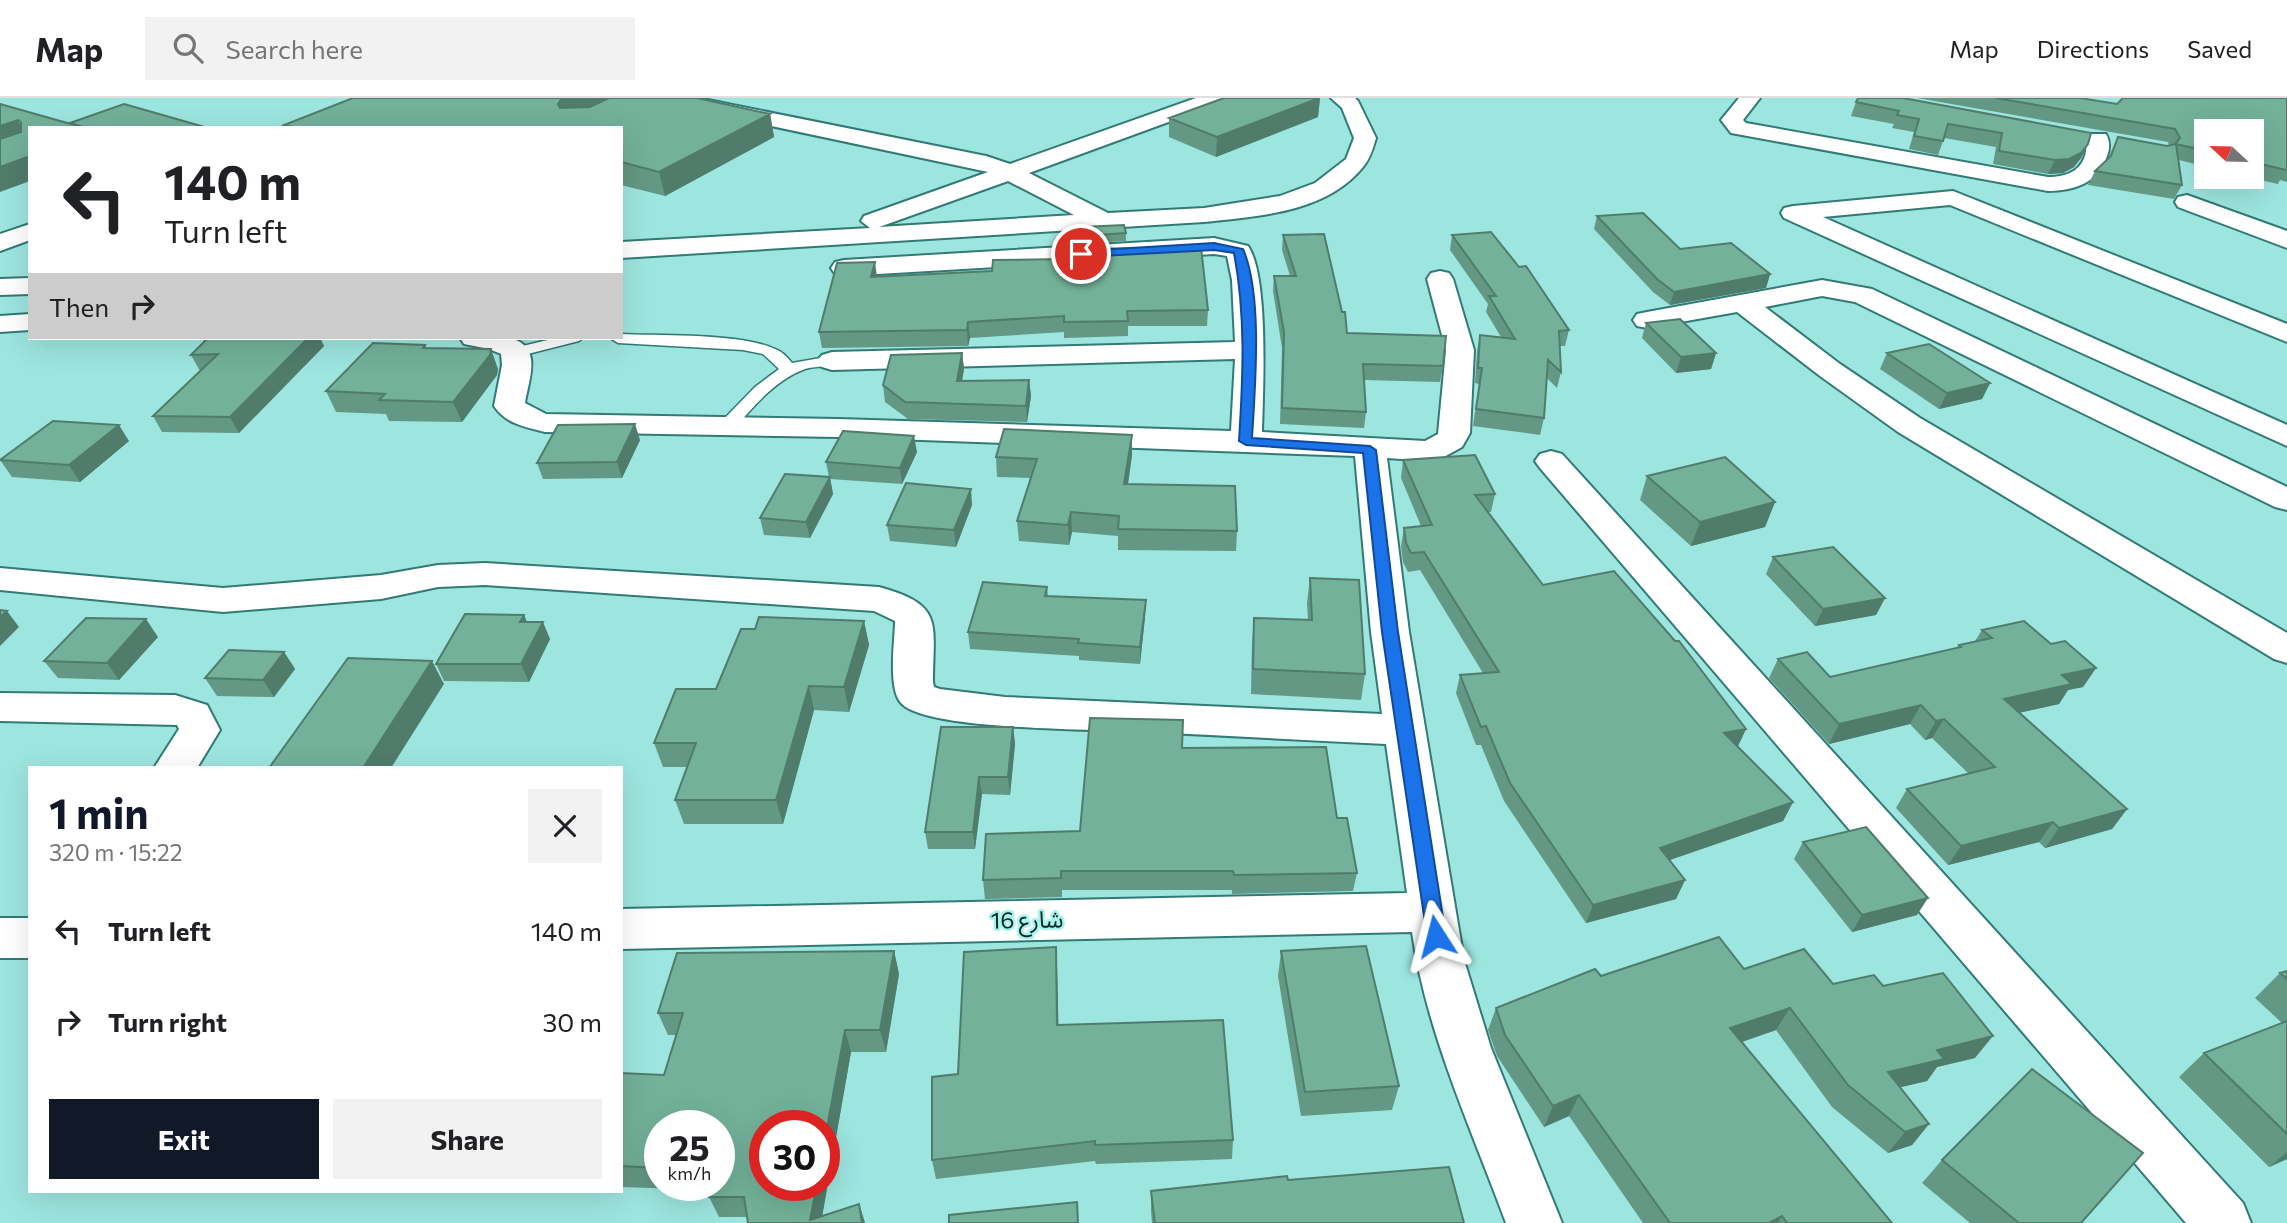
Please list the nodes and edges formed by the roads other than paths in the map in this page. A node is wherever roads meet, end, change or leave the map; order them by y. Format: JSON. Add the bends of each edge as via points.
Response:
{"nodes":[{"id":1,"x":667,"y":98,"type":"edge"},
{"id":2,"x":1216,"y":98,"type":"edge"},
{"id":3,"x":1341,"y":98,"type":"edge"},
{"id":4,"x":1749,"y":98,"type":"edge"},
{"id":5,"x":2071,"y":134,"type":"edge"},
{"id":6,"x":2098,"y":139,"type":"junction"},
{"id":7,"x":2122,"y":143,"type":"edge"},
{"id":8,"x":1009,"y":172,"type":"junction"},
{"id":9,"x":2187,"y":202,"type":"dead end"},
{"id":10,"x":1101,"y":220,"type":"junction"},
{"id":11,"x":28,"y":232,"type":"edge"},
{"id":12,"x":831,"y":236,"type":"junction"},
{"id":13,"x":2287,"y":240,"type":"edge"},
{"id":14,"x":0,"y":243,"type":"edge"},
{"id":15,"x":623,"y":250,"type":"edge"},
{"id":16,"x":844,"y":268,"type":"edge"},
{"id":17,"x":1440,"y":279,"type":"dead end"},
{"id":18,"x":28,"y":286,"type":"edge"},
{"id":19,"x":0,"y":287,"type":"edge"},
{"id":20,"x":1742,"y":302,"type":"junction"},
{"id":21,"x":1647,"y":320,"type":"edge"},
{"id":22,"x":28,"y":322,"type":"edge"},
{"id":23,"x":0,"y":324,"type":"edge"},
{"id":24,"x":2287,"y":334,"type":"edge"},
{"id":25,"x":623,"y":338,"type":"edge"},
{"id":26,"x":489,"y":340,"type":"edge"},
{"id":27,"x":566,"y":340,"type":"edge"},
{"id":28,"x":1250,"y":350,"type":"junction"},
{"id":29,"x":516,"y":352,"type":"junction"},
{"id":30,"x":832,"y":361,"type":"joint"},
{"id":31,"x":789,"y":369,"type":"junction"},
{"id":32,"x":727,"y":426,"type":"junction"},
{"id":33,"x":2287,"y":437,"type":"edge"},
{"id":34,"x":1246,"y":441,"type":"junction"},
{"id":35,"x":1370,"y":450,"type":"junction"},
{"id":36,"x":1551,"y":461,"type":"dead end"},
{"id":37,"x":2287,"y":500,"type":"edge"},
{"id":38,"x":0,"y":579,"type":"edge"},
{"id":39,"x":2287,"y":650,"type":"edge"},
{"id":40,"x":0,"y":707,"type":"edge"},
{"id":41,"x":1406,"y":730,"type":"junction"},
{"id":42,"x":176,"y":766,"type":"edge"},
{"id":43,"x":1433,"y":912,"type":"junction"},
{"id":44,"x":623,"y":929,"type":"edge"},
{"id":45,"x":0,"y":938,"type":"edge"},
{"id":46,"x":28,"y":938,"type":"edge"},
{"id":47,"x":1534,"y":1223,"type":"edge"},
{"id":48,"x":2223,"y":1223,"type":"edge"}],
"edges":[{"from":1,"to":8,"type":"street","via":[[986,163]]},
{"from":2,"to":8,"type":"street"},
{"from":3,"to":10,"type":"street","via":[[1351,105],[1365,138],[1357,162],[1326,187],[1281,204],[1204,215]]},
{"from":4,"to":6,"type":"street","via":[[1732,120],[1739,128],[2049,184],[2078,180],[2097,159]]},
{"from":5,"to":6,"type":"street"},
{"from":6,"to":7,"type":"street"},
{"from":8,"to":10,"type":"street"},
{"from":8,"to":12,"type":"street"},
{"from":9,"to":13,"type":"street"},
{"from":10,"to":12,"type":"street"},
{"from":11,"to":14,"type":"street"},
{"from":12,"to":15,"type":"street"},
{"from":16,"to":28,"type":"street","via":[[1231,248],[1241,256]]},
{"from":17,"to":35,"type":"street","via":[[1460,350],[1451,440],[1431,451]]},
{"from":18,"to":19,"type":"street"},
{"from":20,"to":21,"type":"street"},
{"from":20,"to":37,"type":"street","via":[[1822,288],[1862,295]]},
{"from":20,"to":39,"type":"street","via":[[1909,425]]},
{"from":22,"to":23,"type":"street"},
{"from":24,"to":33,"type":"street","via":[[1953,198],[1793,213]]},
{"from":25,"to":31,"type":"lane","via":[[743,345],[768,351]]},
{"from":26,"to":29,"type":"street","via":[[504,342]]},
{"from":27,"to":29,"type":"lane"},
{"from":28,"to":30,"type":"street"},
{"from":28,"to":34,"type":"street"},
{"from":29,"to":32,"type":"street","via":[[509,406],[526,418],[577,426]]},
{"from":30,"to":31,"type":"lane","via":[[808,361]]},
{"from":31,"to":32,"type":"lane","via":[[758,392]]},
{"from":32,"to":34,"type":"street"},
{"from":34,"to":35,"type":"street"},
{"from":35,"to":41,"type":"street"},
{"from":36,"to":48,"type":"street"},
{"from":38,"to":41,"type":"street","via":[[223,600],[485,574],[879,599],[905,609],[914,618],[913,682],[916,695],[929,703]]},
{"from":40,"to":42,"type":"street","via":[[175,709],[193,715],[200,730]]},
{"from":41,"to":43,"type":"street"},
{"from":43,"to":44,"type":"street","name":"شارع 16"},
{"from":43,"to":47,"type":"street","via":[[1440,960],[1466,1048]]},
{"from":45,"to":46,"type":"street"}]}
